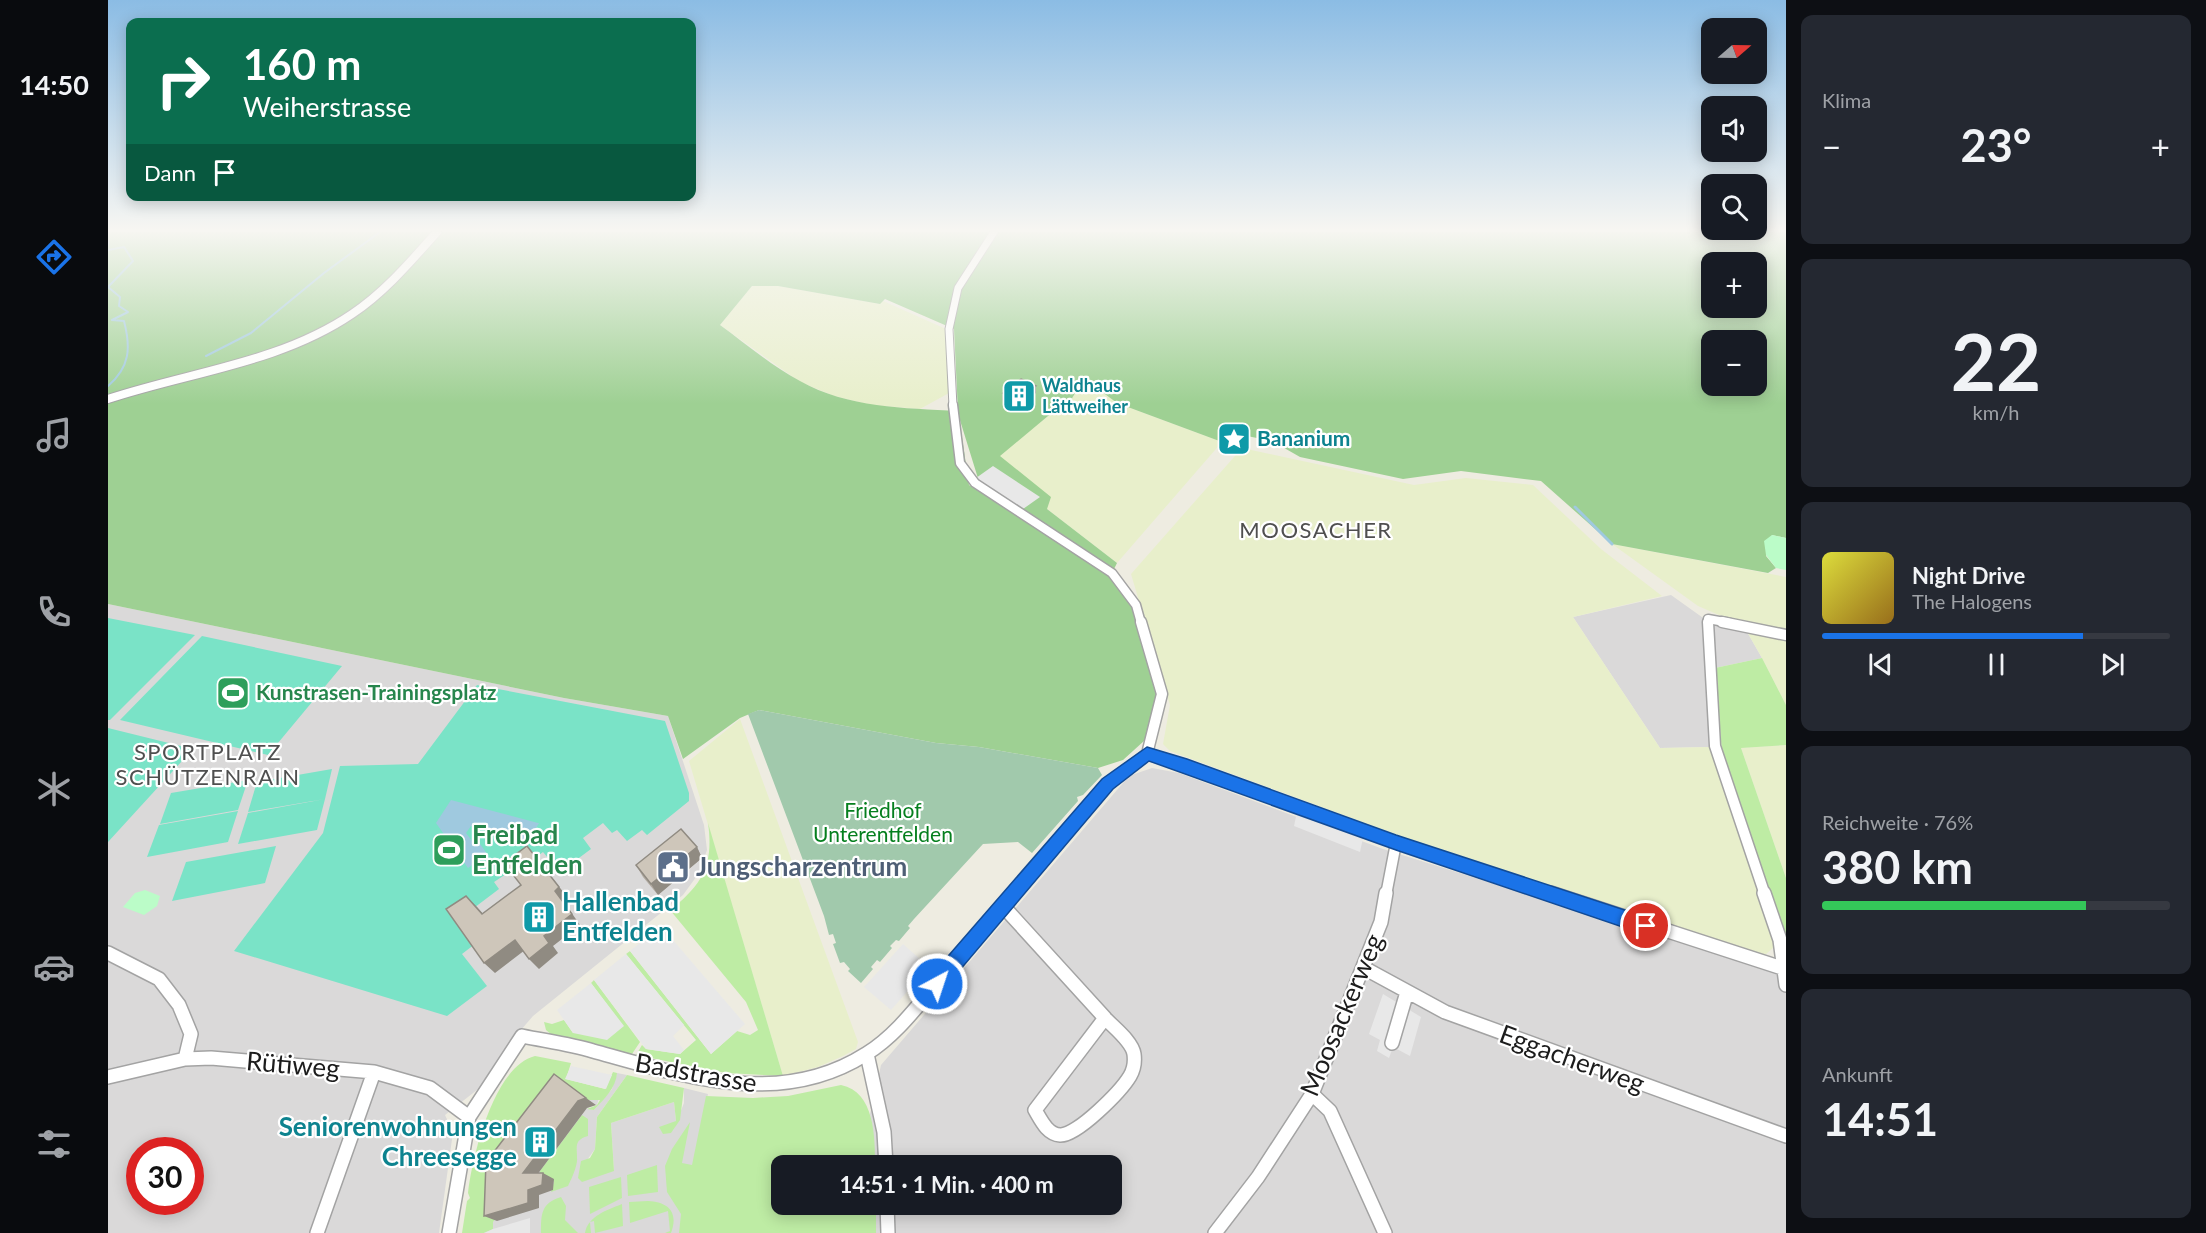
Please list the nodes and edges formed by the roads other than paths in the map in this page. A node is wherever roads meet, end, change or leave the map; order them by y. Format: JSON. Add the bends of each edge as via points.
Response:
{"nodes":[{"id":1,"x":383,"y":290,"type":"edge"},
{"id":2,"x":958,"y":290,"type":"edge"},
{"id":3,"x":108,"y":399,"type":"edge"},
{"id":4,"x":1786,"y":635,"type":"edge"},
{"id":5,"x":1147,"y":754,"type":"junction"},
{"id":6,"x":1396,"y":843,"type":"junction"},
{"id":7,"x":1003,"y":906,"type":"junction"},
{"id":8,"x":108,"y":953,"type":"edge"},
{"id":9,"x":1364,"y":968,"type":"junction"},
{"id":10,"x":1782,"y":968,"type":"junction"},
{"id":11,"x":1786,"y":985,"type":"edge"},
{"id":12,"x":1407,"y":992,"type":"junction"},
{"id":13,"x":1105,"y":1018,"type":"junction"},
{"id":14,"x":1392,"y":1043,"type":"dead end"},
{"id":15,"x":867,"y":1054,"type":"junction"},
{"id":16,"x":185,"y":1059,"type":"junction"},
{"id":17,"x":374,"y":1072,"type":"junction"},
{"id":18,"x":108,"y":1077,"type":"edge"},
{"id":19,"x":1312,"y":1094,"type":"junction"},
{"id":20,"x":469,"y":1117,"type":"junction"},
{"id":21,"x":1786,"y":1136,"type":"edge"},
{"id":22,"x":885,"y":1155,"type":"edge"},
{"id":23,"x":887,"y":1215,"type":"edge"},
{"id":24,"x":316,"y":1233,"type":"edge"},
{"id":25,"x":448,"y":1233,"type":"edge"},
{"id":26,"x":888,"y":1233,"type":"edge"},
{"id":27,"x":1215,"y":1233,"type":"edge"},
{"id":28,"x":1385,"y":1233,"type":"edge"}],
"edges":[{"from":1,"to":3,"type":"street","via":[[351,315],[284,348]]},
{"from":2,"to":5,"type":"street","via":[[948,328],[960,463],[975,483],[1112,573],[1136,605],[1162,694]]},
{"from":4,"to":10,"type":"street","via":[[1707,619],[1715,746],[1780,940]]},
{"from":5,"to":6,"type":"street"},
{"from":5,"to":7,"type":"street","name":"Badstrasse","via":[[1108,784]]},
{"from":6,"to":9,"type":"street","name":"Moosackerweg","via":[[1381,922]]},
{"from":6,"to":10,"type":"street"},
{"from":7,"to":13,"type":"street"},
{"from":7,"to":15,"type":"street","name":"Badstrasse","via":[[910,1015]]},
{"from":8,"to":16,"type":"street","via":[[159,979],[179,1005],[191,1034]]},
{"from":9,"to":12,"type":"street","name":"Eggacherweg"},
{"from":9,"to":19,"type":"street","name":"Moosackerweg"},
{"from":10,"to":11,"type":"street"},
{"from":12,"to":14,"type":"street"},
{"from":12,"to":21,"type":"street","name":"Eggacherweg","via":[[1445,1012]]},
{"from":13,"to":13,"type":"street","via":[[1133,1049],[1136,1060],[1130,1077],[1078,1130],[1062,1136],[1052,1133],[1040,1123],[1035,1110]]},
{"from":15,"to":20,"type":"street","name":"Badstrasse","via":[[820,1076],[780,1086],[733,1084],[663,1072],[591,1050],[522,1036]]},
{"from":15,"to":22,"type":"street"},
{"from":16,"to":17,"type":"street","name":"Rütiweg"},
{"from":16,"to":18,"type":"street","name":"Rütiweg"},
{"from":17,"to":20,"type":"street","name":"Rütiweg","via":[[430,1088]]},
{"from":17,"to":24,"type":"street"},
{"from":19,"to":27,"type":"street","name":"Moosackerweg","via":[[1258,1177]]},
{"from":19,"to":28,"type":"street","via":[[1330,1111]]},
{"from":20,"to":25,"type":"street"},
{"from":23,"to":26,"type":"street"}]}
